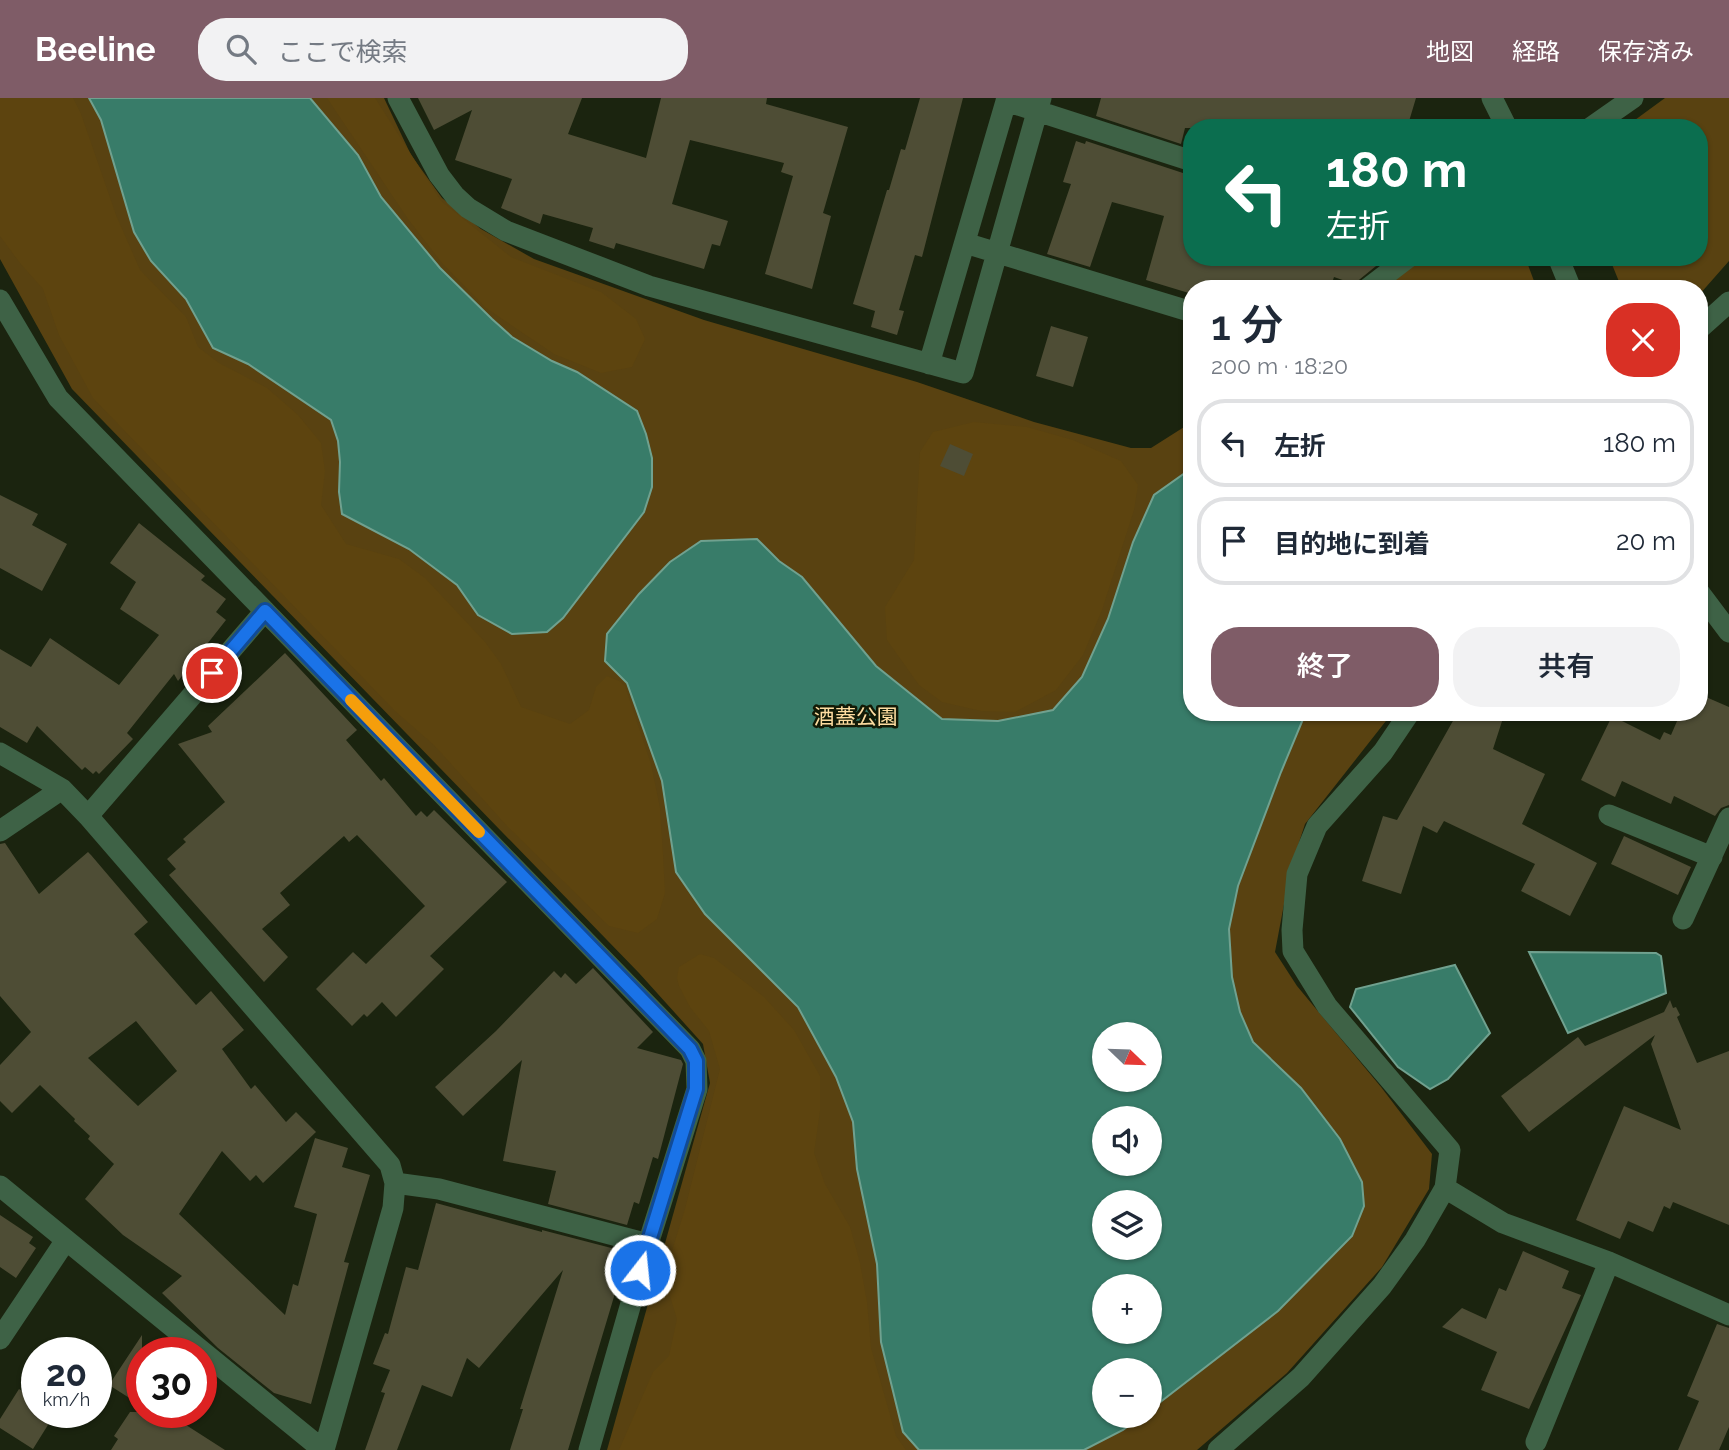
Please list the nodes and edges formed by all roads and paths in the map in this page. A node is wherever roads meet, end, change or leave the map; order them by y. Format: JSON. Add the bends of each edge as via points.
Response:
{"nodes":[{"id":1,"x":398,"y":98,"type":"edge"},
{"id":2,"x":1492,"y":98,"type":"edge"},
{"id":3,"x":1633,"y":98,"type":"edge"},
{"id":4,"x":1007,"y":100,"type":"edge"},
{"id":5,"x":1039,"y":104,"type":"edge"},
{"id":6,"x":1502,"y":119,"type":"edge"},
{"id":7,"x":1603,"y":119,"type":"edge"},
{"id":8,"x":1183,"y":157,"type":"edge"},
{"id":9,"x":965,"y":243,"type":"junction"},
{"id":10,"x":998,"y":252,"type":"junction"},
{"id":11,"x":1397,"y":266,"type":"edge"},
{"id":12,"x":1379,"y":280,"type":"edge"},
{"id":13,"x":0,"y":300,"type":"edge"},
{"id":14,"x":1729,"y":302,"type":"edge"},
{"id":15,"x":1183,"y":309,"type":"edge"},
{"id":16,"x":1708,"y":322,"type":"edge"},
{"id":17,"x":929,"y":364,"type":"junction"},
{"id":18,"x":1708,"y":604,"type":"edge"},
{"id":19,"x":265,"y":611,"type":"junction"},
{"id":20,"x":1729,"y":632,"type":"edge"},
{"id":21,"x":1404,"y":721,"type":"edge"},
{"id":22,"x":0,"y":752,"type":"edge"},
{"id":23,"x":62,"y":789,"type":"junction"},
{"id":24,"x":1609,"y":815,"type":"dead end"},
{"id":25,"x":88,"y":816,"type":"junction"},
{"id":26,"x":1729,"y":818,"type":"edge"},
{"id":27,"x":0,"y":831,"type":"edge"},
{"id":28,"x":1712,"y":858,"type":"junction"},
{"id":29,"x":1683,"y":919,"type":"dead end"},
{"id":30,"x":395,"y":1183,"type":"junction"},
{"id":31,"x":0,"y":1186,"type":"edge"},
{"id":32,"x":1445,"y":1188,"type":"junction"},
{"id":33,"x":66,"y":1240,"type":"junction"},
{"id":34,"x":648,"y":1244,"type":"junction"},
{"id":35,"x":1609,"y":1262,"type":"junction"},
{"id":36,"x":1729,"y":1315,"type":"edge"},
{"id":37,"x":0,"y":1339,"type":"edge"},
{"id":38,"x":1536,"y":1442,"type":"dead end"},
{"id":39,"x":323,"y":1450,"type":"edge"},
{"id":40,"x":589,"y":1450,"type":"edge"},
{"id":41,"x":1218,"y":1450,"type":"edge"}],
"edges":[{"from":1,"to":17,"type":"street","via":[[455,196],[506,230],[649,286]]},
{"from":2,"to":6,"type":"street"},
{"from":3,"to":7,"type":"street"},
{"from":4,"to":5,"type":"street"},
{"from":4,"to":9,"type":"street"},
{"from":5,"to":8,"type":"street"},
{"from":5,"to":10,"type":"street"},
{"from":9,"to":10,"type":"street"},
{"from":9,"to":17,"type":"street"},
{"from":10,"to":15,"type":"street"},
{"from":10,"to":17,"type":"street","via":[[963,373]]},
{"from":11,"to":12,"type":"street"},
{"from":13,"to":19,"type":"street","via":[[58,398]]},
{"from":14,"to":16,"type":"street"},
{"from":18,"to":20,"type":"street"},
{"from":19,"to":25,"type":"street"},
{"from":19,"to":34,"type":"street","via":[[690,1049],[696,1061],[696,1089]]},
{"from":21,"to":32,"type":"street","via":[[1317,826],[1297,874],[1293,951],[1328,1006],[1450,1150]]},
{"from":22,"to":23,"type":"street"},
{"from":23,"to":25,"type":"street"},
{"from":23,"to":27,"type":"street"},
{"from":24,"to":28,"type":"street"},
{"from":25,"to":30,"type":"street","via":[[390,1165]]},
{"from":26,"to":28,"type":"street"},
{"from":28,"to":29,"type":"street"},
{"from":30,"to":34,"type":"street","via":[[439,1189]]},
{"from":30,"to":39,"type":"street","via":[[393,1208]]},
{"from":31,"to":33,"type":"street"},
{"from":32,"to":35,"type":"street","via":[[1503,1223]]},
{"from":32,"to":41,"type":"street","via":[[1382,1286],[1301,1377]]},
{"from":33,"to":37,"type":"street"},
{"from":33,"to":39,"type":"street"},
{"from":34,"to":40,"type":"street"},
{"from":35,"to":36,"type":"street"},
{"from":35,"to":38,"type":"street"}]}
